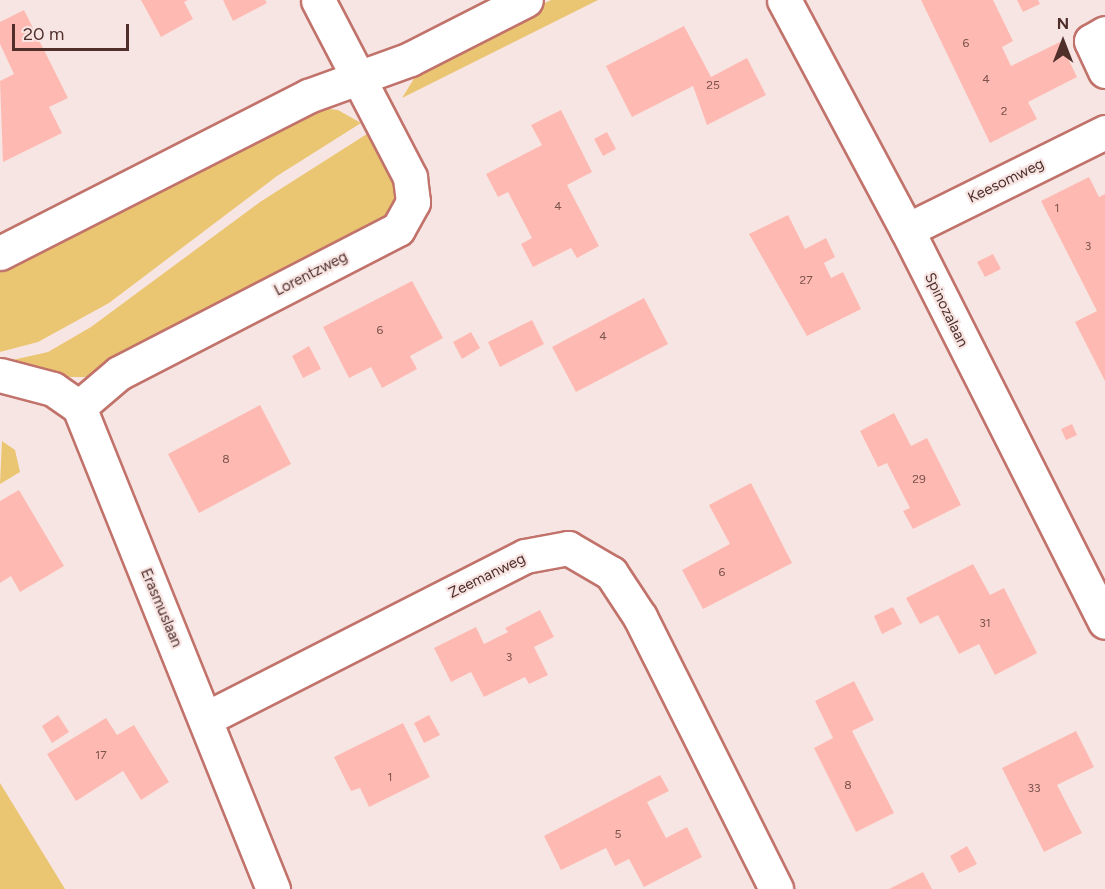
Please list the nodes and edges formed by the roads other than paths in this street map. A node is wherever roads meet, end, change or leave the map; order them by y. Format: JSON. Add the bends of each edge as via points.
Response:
{"nodes":[{"id":1,"x":318,"y":0,"type":"edge"},
{"id":2,"x":525,"y":0,"type":"edge"},
{"id":3,"x":784,"y":0,"type":"edge"},
{"id":4,"x":1105,"y":33,"type":"edge"},
{"id":5,"x":1105,"y":70,"type":"edge"},
{"id":6,"x":357,"y":76,"type":"junction"},
{"id":7,"x":1105,"y":132,"type":"edge"},
{"id":8,"x":907,"y":230,"type":"junction"},
{"id":9,"x":0,"y":253,"type":"edge"},
{"id":10,"x":0,"y":375,"type":"edge"},
{"id":11,"x":79,"y":407,"type":"junction"},
{"id":12,"x":1105,"y":622,"type":"edge"},
{"id":13,"x":207,"y":718,"type":"junction"},
{"id":14,"x":273,"y":889,"type":"edge"},
{"id":15,"x":776,"y":889,"type":"edge"}],
"edges":[{"from":1,"to":6,"type":"street","name":"Lorentzweg"},
{"from":2,"to":6,"type":"street","via":[[410,59]]},
{"from":3,"to":8,"type":"street","name":"Spinozalaan"},
{"from":4,"to":5,"type":"street","via":[[1091,41]]},
{"from":6,"to":9,"type":"street","via":[[308,96]]},
{"from":6,"to":11,"type":"street","name":"Lorentzweg","via":[[410,177],[413,202],[398,229],[119,373]]},
{"from":7,"to":8,"type":"street","name":"Keesomweg"},
{"from":8,"to":12,"type":"street","name":"Spinozalaan"},
{"from":10,"to":11,"type":"street","via":[[53,389]]},
{"from":11,"to":13,"type":"street","name":"Erasmuslaan"},
{"from":13,"to":14,"type":"street","name":"Erasmuslaan"},
{"from":13,"to":15,"type":"street","name":"Zeemanweg","via":[[525,556],[568,548],[611,573],[640,616]]}]}
